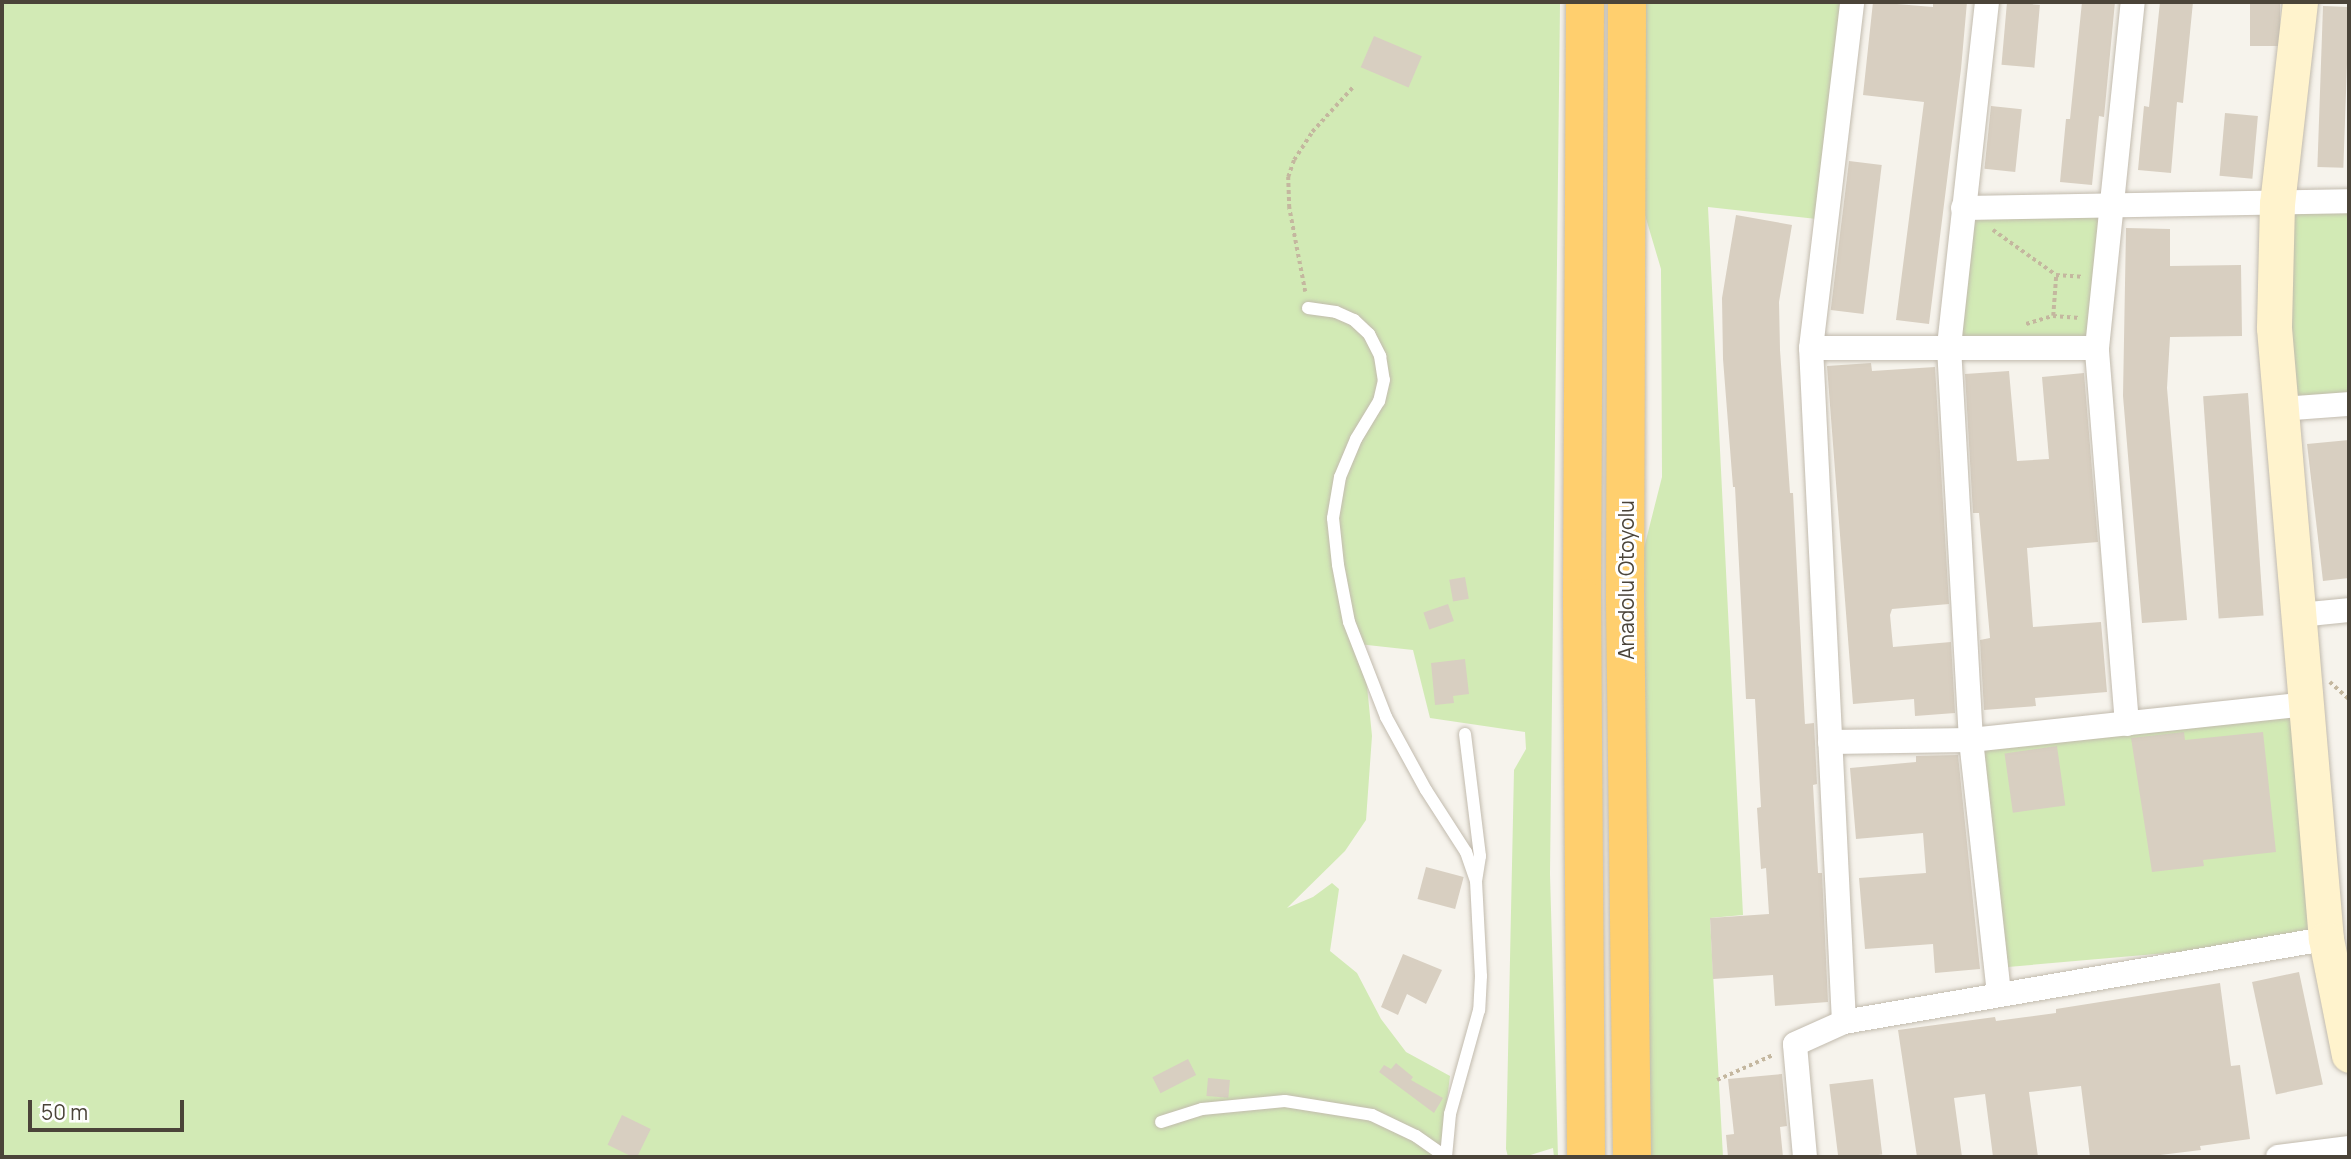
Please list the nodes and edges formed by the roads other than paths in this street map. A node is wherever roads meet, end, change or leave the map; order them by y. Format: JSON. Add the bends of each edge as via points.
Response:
{"nodes":[{"id":1,"x":1586,"y":2,"type":"edge"},
{"id":2,"x":1627,"y":2,"type":"edge"},
{"id":3,"x":1852,"y":2,"type":"edge"},
{"id":4,"x":1987,"y":2,"type":"edge"},
{"id":5,"x":2133,"y":2,"type":"edge"},
{"id":6,"x":2300,"y":2,"type":"edge"},
{"id":7,"x":2349,"y":201,"type":"edge"},
{"id":8,"x":2277,"y":202,"type":"junction"},
{"id":9,"x":1963,"y":208,"type":"junction"},
{"id":10,"x":2110,"y":208,"type":"junction"},
{"id":11,"x":1308,"y":308,"type":"road end"},
{"id":12,"x":1949,"y":347,"type":"junction"},
{"id":13,"x":1811,"y":348,"type":"junction"},
{"id":14,"x":2097,"y":348,"type":"junction"},
{"id":15,"x":2349,"y":404,"type":"edge"},
{"id":16,"x":2281,"y":410,"type":"junction"},
{"id":17,"x":2349,"y":610,"type":"edge"},
{"id":18,"x":2299,"y":615,"type":"junction"},
{"id":19,"x":2306,"y":704,"type":"junction"},
{"id":20,"x":2127,"y":724,"type":"junction"},
{"id":21,"x":1465,"y":734,"type":"dead end"},
{"id":22,"x":1971,"y":740,"type":"junction"},
{"id":23,"x":1830,"y":742,"type":"junction"},
{"id":24,"x":1476,"y":881,"type":"junction"},
{"id":25,"x":2338,"y":937,"type":"edge"},
{"id":26,"x":1999,"y":994,"type":"junction"},
{"id":27,"x":1844,"y":1022,"type":"junction"},
{"id":28,"x":2349,"y":1055,"type":"edge"},
{"id":29,"x":1161,"y":1122,"type":"dead end"},
{"id":30,"x":2349,"y":1148,"type":"edge"},
{"id":31,"x":1446,"y":1157,"type":"edge"},
{"id":32,"x":1586,"y":1157,"type":"edge"},
{"id":33,"x":1632,"y":1157,"type":"edge"},
{"id":34,"x":1805,"y":1157,"type":"edge"},
{"id":35,"x":2278,"y":1157,"type":"edge"}],
"edges":[{"from":1,"to":32,"type":"highway","name":"Anadolu Otoyolu","via":[[1582,682]]},
{"from":2,"to":33,"type":"highway","name":"Anadolu Otoyolu","via":[[1625,613]]},
{"from":3,"to":13,"type":"street"},
{"from":4,"to":9,"type":"street"},
{"from":5,"to":10,"type":"street"},
{"from":6,"to":8,"type":"main road"},
{"from":7,"to":8,"type":"street"},
{"from":8,"to":10,"type":"street"},
{"from":8,"to":16,"type":"main road","via":[[2274,328]]},
{"from":9,"to":10,"type":"street"},
{"from":9,"to":12,"type":"street"},
{"from":10,"to":14,"type":"street"},
{"from":11,"to":24,"type":"lane","via":[[1354,320],[1369,334],[1380,356],[1384,380],[1379,401],[1340,477],[1334,518],[1338,565],[1349,622],[1386,717],[1466,852]]},
{"from":12,"to":13,"type":"street"},
{"from":12,"to":14,"type":"street"},
{"from":12,"to":22,"type":"street"},
{"from":13,"to":23,"type":"street"},
{"from":14,"to":20,"type":"street"},
{"from":15,"to":16,"type":"street"},
{"from":16,"to":18,"type":"main road"},
{"from":17,"to":18,"type":"street"},
{"from":18,"to":19,"type":"main road"},
{"from":19,"to":20,"type":"street"},
{"from":19,"to":25,"type":"main road"},
{"from":20,"to":22,"type":"street"},
{"from":21,"to":24,"type":"lane","via":[[1480,856]]},
{"from":22,"to":23,"type":"street"},
{"from":22,"to":26,"type":"street"},
{"from":23,"to":27,"type":"street"},
{"from":24,"to":31,"type":"lane","via":[[1479,1010],[1450,1114]]},
{"from":25,"to":26,"type":"street"},
{"from":25,"to":28,"type":"main road"},
{"from":26,"to":27,"type":"street"},
{"from":27,"to":34,"type":"street","via":[[1795,1044]]},
{"from":29,"to":31,"type":"lane","via":[[1202,1109],[1285,1101],[1372,1115]]},
{"from":30,"to":35,"type":"street"}]}
